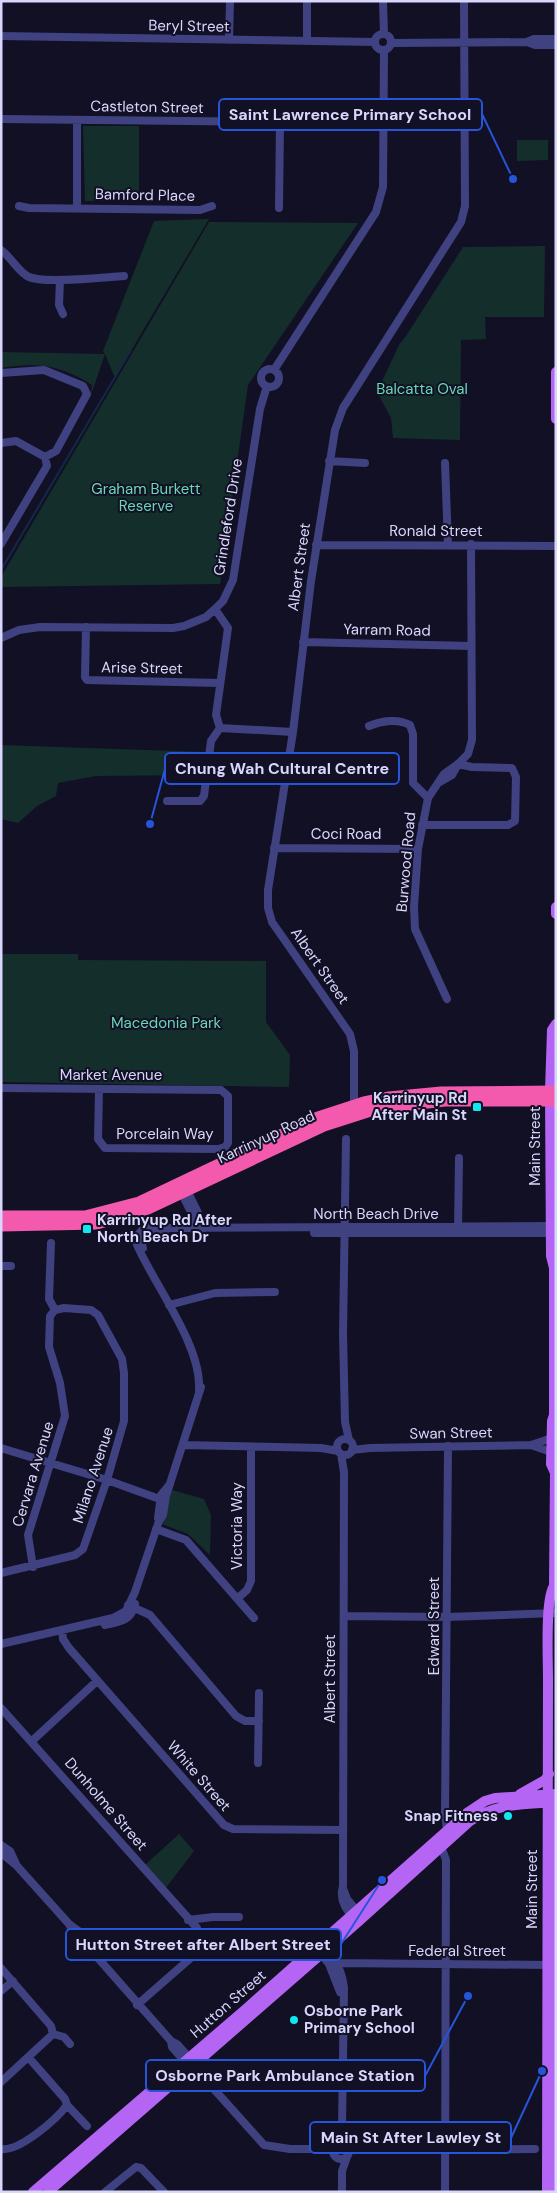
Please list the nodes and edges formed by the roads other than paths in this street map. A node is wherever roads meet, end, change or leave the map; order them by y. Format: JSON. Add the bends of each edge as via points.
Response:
{"nodes":[{"id":1,"x":230,"y":1,"type":"edge"},
{"id":2,"x":307,"y":1,"type":"edge"},
{"id":3,"x":383,"y":1,"type":"edge"},
{"id":4,"x":464,"y":1,"type":"edge"},
{"id":5,"x":384,"y":34,"type":"junction"},
{"id":6,"x":1,"y":36,"type":"edge"},
{"id":7,"x":556,"y":39,"type":"edge"},
{"id":8,"x":229,"y":40,"type":"junction"},
{"id":9,"x":307,"y":40,"type":"junction"},
{"id":10,"x":376,"y":42,"type":"junction"},
{"id":11,"x":527,"y":42,"type":"junction"},
{"id":12,"x":391,"y":43,"type":"junction"},
{"id":13,"x":463,"y":43,"type":"junction"},
{"id":14,"x":556,"y":45,"type":"edge"},
{"id":15,"x":384,"y":50,"type":"junction"},
{"id":16,"x":1,"y":119,"type":"edge"},
{"id":17,"x":77,"y":120,"type":"junction"},
{"id":18,"x":383,"y":121,"type":"junction"},
{"id":19,"x":280,"y":122,"type":"junction"},
{"id":20,"x":20,"y":206,"type":"dead end"},
{"id":21,"x":212,"y":206,"type":"dead end"},
{"id":22,"x":77,"y":208,"type":"junction"},
{"id":23,"x":279,"y":208,"type":"dead end"},
{"id":24,"x":1,"y":250,"type":"edge"},
{"id":25,"x":124,"y":276,"type":"dead end"},
{"id":26,"x":60,"y":280,"type":"junction"},
{"id":27,"x":63,"y":314,"type":"dead end"},
{"id":28,"x":274,"y":370,"type":"junction"},
{"id":29,"x":556,"y":372,"type":"edge"},
{"id":30,"x":1,"y":373,"type":"edge"},
{"id":31,"x":267,"y":386,"type":"junction"},
{"id":32,"x":555,"y":393,"type":"edge"},
{"id":33,"x":556,"y":419,"type":"edge"},
{"id":34,"x":1,"y":443,"type":"edge"},
{"id":35,"x":45,"y":457,"type":"junction"},
{"id":36,"x":329,"y":461,"type":"junction"},
{"id":37,"x":365,"y":463,"type":"dead end"},
{"id":38,"x":445,"y":463,"type":"dead end"},
{"id":39,"x":1,"y":544,"type":"edge"},
{"id":40,"x":472,"y":544,"type":"junction"},
{"id":41,"x":316,"y":545,"type":"junction"},
{"id":42,"x":448,"y":545,"type":"junction"},
{"id":43,"x":556,"y":546,"type":"edge"},
{"id":44,"x":215,"y":609,"type":"junction"},
{"id":45,"x":86,"y":627,"type":"junction"},
{"id":46,"x":1,"y":638,"type":"edge"},
{"id":47,"x":303,"y":642,"type":"junction"},
{"id":48,"x":472,"y":646,"type":"junction"},
{"id":49,"x":220,"y":683,"type":"junction"},
{"id":50,"x":369,"y":726,"type":"dead end"},
{"id":51,"x":220,"y":728,"type":"junction"},
{"id":52,"x":293,"y":732,"type":"junction"},
{"id":53,"x":458,"y":764,"type":"junction"},
{"id":54,"x":428,"y":798,"type":"junction"},
{"id":55,"x":166,"y":800,"type":"dead end"},
{"id":56,"x":422,"y":825,"type":"junction"},
{"id":57,"x":274,"y":848,"type":"junction"},
{"id":58,"x":418,"y":848,"type":"junction"},
{"id":59,"x":556,"y":907,"type":"edge"},
{"id":60,"x":556,"y":914,"type":"edge"},
{"id":61,"x":447,"y":999,"type":"dead end"},
{"id":62,"x":556,"y":1024,"type":"edge"},
{"id":63,"x":1,"y":1088,"type":"edge"},
{"id":64,"x":99,"y":1089,"type":"junction"},
{"id":65,"x":221,"y":1090,"type":"joint"},
{"id":66,"x":553,"y":1096,"type":"edge"},
{"id":67,"x":354,"y":1105,"type":"junction"},
{"id":68,"x":346,"y":1138,"type":"dead end"},
{"id":69,"x":459,"y":1158,"type":"dead end"},
{"id":70,"x":182,"y":1187,"type":"junction"},
{"id":71,"x":1,"y":1216,"type":"edge"},
{"id":72,"x":1,"y":1226,"type":"edge"},
{"id":73,"x":198,"y":1230,"type":"junction"},
{"id":74,"x":458,"y":1230,"type":"junction"},
{"id":75,"x":551,"y":1230,"type":"junction"},
{"id":76,"x":345,"y":1231,"type":"junction"},
{"id":77,"x":51,"y":1243,"type":"dead end"},
{"id":78,"x":1,"y":1266,"type":"edge"},
{"id":79,"x":11,"y":1266,"type":"dead end"},
{"id":80,"x":555,"y":1266,"type":"edge"},
{"id":81,"x":275,"y":1292,"type":"dead end"},
{"id":82,"x":169,"y":1305,"type":"junction"},
{"id":83,"x":54,"y":1310,"type":"junction"},
{"id":84,"x":555,"y":1417,"type":"edge"},
{"id":85,"x":553,"y":1444,"type":"edge"},
{"id":86,"x":183,"y":1445,"type":"junction"},
{"id":87,"x":532,"y":1445,"type":"junction"},
{"id":88,"x":448,"y":1446,"type":"junction"},
{"id":89,"x":345,"y":1447,"type":"junction"},
{"id":90,"x":1,"y":1448,"type":"edge"},
{"id":91,"x":251,"y":1448,"type":"junction"},
{"id":92,"x":51,"y":1463,"type":"junction"},
{"id":93,"x":555,"y":1471,"type":"edge"},
{"id":94,"x":107,"y":1480,"type":"junction"},
{"id":95,"x":163,"y":1498,"type":"junction"},
{"id":96,"x":156,"y":1529,"type":"junction"},
{"id":97,"x":33,"y":1567,"type":"junction"},
{"id":98,"x":1,"y":1573,"type":"edge"},
{"id":99,"x":555,"y":1588,"type":"edge"},
{"id":100,"x":238,"y":1598,"type":"junction"},
{"id":101,"x":131,"y":1608,"type":"junction"},
{"id":102,"x":552,"y":1613,"type":"edge"},
{"id":103,"x":344,"y":1616,"type":"junction"},
{"id":104,"x":448,"y":1617,"type":"junction"},
{"id":105,"x":254,"y":1618,"type":"dead end"},
{"id":106,"x":65,"y":1632,"type":"junction"},
{"id":107,"x":22,"y":1642,"type":"junction"},
{"id":108,"x":1,"y":1644,"type":"edge"},
{"id":109,"x":1,"y":1648,"type":"edge"},
{"id":110,"x":552,"y":1678,"type":"edge"},
{"id":111,"x":97,"y":1681,"type":"junction"},
{"id":112,"x":259,"y":1693,"type":"dead end"},
{"id":113,"x":552,"y":1706,"type":"edge"},
{"id":114,"x":1,"y":1708,"type":"edge"},
{"id":115,"x":259,"y":1721,"type":"junction"},
{"id":116,"x":32,"y":1741,"type":"junction"},
{"id":117,"x":258,"y":1763,"type":"dead end"},
{"id":118,"x":549,"y":1774,"type":"junction"},
{"id":119,"x":517,"y":1796,"type":"junction"},
{"id":120,"x":553,"y":1798,"type":"edge"},
{"id":121,"x":446,"y":1807,"type":"junction"},
{"id":122,"x":457,"y":1820,"type":"junction"},
{"id":123,"x":343,"y":1830,"type":"junction"},
{"id":124,"x":447,"y":1830,"type":"junction"},
{"id":125,"x":1,"y":1845,"type":"edge"},
{"id":126,"x":441,"y":1846,"type":"junction"},
{"id":127,"x":1,"y":1853,"type":"edge"},
{"id":128,"x":17,"y":1866,"type":"junction"},
{"id":129,"x":357,"y":1916,"type":"junction"},
{"id":130,"x":239,"y":1917,"type":"dead end"},
{"id":131,"x":188,"y":1920,"type":"junction"},
{"id":132,"x":321,"y":1948,"type":"junction"},
{"id":133,"x":338,"y":1963,"type":"junction"},
{"id":134,"x":366,"y":1965,"type":"junction"},
{"id":135,"x":446,"y":1965,"type":"junction"},
{"id":136,"x":553,"y":1965,"type":"edge"},
{"id":137,"x":1,"y":1968,"type":"edge"},
{"id":138,"x":343,"y":1974,"type":"junction"},
{"id":139,"x":13,"y":1981,"type":"junction"},
{"id":140,"x":1,"y":1991,"type":"edge"},
{"id":141,"x":343,"y":2004,"type":"junction"},
{"id":142,"x":137,"y":2005,"type":"junction"},
{"id":143,"x":53,"y":2034,"type":"junction"},
{"id":144,"x":70,"y":2044,"type":"dead end"},
{"id":145,"x":29,"y":2058,"type":"junction"},
{"id":146,"x":190,"y":2063,"type":"junction"},
{"id":147,"x":204,"y":2078,"type":"dead end"},
{"id":148,"x":1,"y":2082,"type":"edge"},
{"id":149,"x":66,"y":2105,"type":"junction"},
{"id":150,"x":87,"y":2126,"type":"dead end"},
{"id":151,"x":342,"y":2128,"type":"junction"},
{"id":152,"x":336,"y":2144,"type":"junction"},
{"id":153,"x":1,"y":2149,"type":"edge"},
{"id":154,"x":317,"y":2149,"type":"junction"},
{"id":155,"x":535,"y":2149,"type":"dead end"},
{"id":156,"x":445,"y":2150,"type":"junction"},
{"id":157,"x":553,"y":2150,"type":"edge"},
{"id":158,"x":348,"y":2151,"type":"junction"},
{"id":159,"x":335,"y":2156,"type":"junction"},
{"id":160,"x":342,"y":2171,"type":"junction"},
{"id":161,"x":33,"y":2192,"type":"edge"},
{"id":162,"x":48,"y":2192,"type":"edge"},
{"id":163,"x":104,"y":2192,"type":"edge"},
{"id":164,"x":164,"y":2192,"type":"edge"},
{"id":165,"x":342,"y":2192,"type":"edge"},
{"id":166,"x":445,"y":2192,"type":"edge"},
{"id":167,"x":547,"y":2192,"type":"edge"},
{"id":168,"x":555,"y":2192,"type":"edge"}],
"edges":[{"from":1,"to":8,"type":"street"},
{"from":2,"to":9,"type":"street"},
{"from":3,"to":5,"type":"street"},
{"from":4,"to":13,"type":"street","name":"Albert Street"},
{"from":5,"to":10,"type":"street","via":[[378,36]]},
{"from":5,"to":12,"type":"street","via":[[390,37]]},
{"from":6,"to":8,"type":"street","name":"Beryl Street"},
{"from":7,"to":11,"type":"street"},
{"from":8,"to":9,"type":"street","name":"Beryl Street"},
{"from":9,"to":10,"type":"street","name":"Beryl Street"},
{"from":10,"to":15,"type":"street","via":[[378,48]]},
{"from":11,"to":13,"type":"street"},
{"from":11,"to":14,"type":"street"},
{"from":12,"to":13,"type":"street"},
{"from":12,"to":15,"type":"street"},
{"from":13,"to":36,"type":"street","name":"Albert Street","via":[[465,206],[461,222],[342,408]]},
{"from":15,"to":18,"type":"street"},
{"from":16,"to":17,"type":"street","name":"Castleton Street"},
{"from":17,"to":19,"type":"street","name":"Castleton Street"},
{"from":17,"to":22,"type":"street","name":"Bamford Place"},
{"from":18,"to":19,"type":"street","name":"Castleton Street"},
{"from":18,"to":28,"type":"street","via":[[383,187],[376,212]]},
{"from":19,"to":23,"type":"street"},
{"from":20,"to":22,"type":"street","name":"Bamford Place"},
{"from":21,"to":22,"type":"street","name":"Bamford Place","via":[[200,210]]},
{"from":24,"to":26,"type":"street","via":[[30,278]]},
{"from":25,"to":26,"type":"street"},
{"from":26,"to":27,"type":"street","via":[[59,305]]},
{"from":28,"to":31,"type":"street","via":[[278,380]]},
{"from":28,"to":31,"type":"street","via":[[266,370],[261,376]]},
{"from":29,"to":32,"type":"main road"},
{"from":30,"to":35,"type":"street","via":[[44,370],[83,386],[87,394],[56,452]]},
{"from":31,"to":44,"type":"street","name":"Grindleford Drive","via":[[260,409],[233,580],[223,602]]},
{"from":32,"to":33,"type":"main road"},
{"from":34,"to":35,"type":"street","via":[[16,441]]},
{"from":35,"to":39,"type":"street","via":[[47,466]]},
{"from":36,"to":37,"type":"street"},
{"from":36,"to":41,"type":"street","name":"Albert Street"},
{"from":38,"to":42,"type":"street"},
{"from":40,"to":42,"type":"street","name":"Ronald Street"},
{"from":40,"to":43,"type":"street","name":"Ronald Street"},
{"from":40,"to":48,"type":"street","name":"Burwood Road"},
{"from":41,"to":42,"type":"street","name":"Ronald Street"},
{"from":41,"to":47,"type":"street","name":"Albert Street"},
{"from":44,"to":45,"type":"street","name":"Grindleford Drive","via":[[195,622],[173,628]]},
{"from":44,"to":49,"type":"street","via":[[228,628]]},
{"from":45,"to":46,"type":"street","name":"Grindleford Drive","via":[[40,627],[20,630]]},
{"from":45,"to":49,"type":"street","name":"Arise Street","via":[[87,680]]},
{"from":47,"to":48,"type":"street","name":"Yarram Road"},
{"from":47,"to":52,"type":"street","name":"Albert Street"},
{"from":48,"to":53,"type":"street","name":"Burwood Road","via":[[472,740],[468,754]]},
{"from":49,"to":51,"type":"street","via":[[216,715]]},
{"from":50,"to":54,"type":"street","via":[[380,722],[410,725],[413,734],[413,783]]},
{"from":51,"to":52,"type":"street"},
{"from":51,"to":55,"type":"street","via":[[211,741],[204,796],[200,800]]},
{"from":52,"to":57,"type":"street","name":"Albert Street"},
{"from":53,"to":54,"type":"street","name":"Burwood Road","via":[[452,776],[438,784]]},
{"from":53,"to":56,"type":"street","via":[[512,768],[516,777],[515,821],[508,825]]},
{"from":54,"to":56,"type":"street","name":"Burwood Road"},
{"from":56,"to":58,"type":"street","name":"Burwood Road"},
{"from":57,"to":58,"type":"street","name":"Coci Road"},
{"from":57,"to":67,"type":"street","name":"Albert Street","via":[[268,892],[272,922],[347,1029],[354,1051]]},
{"from":58,"to":61,"type":"street","name":"Burwood Road","via":[[415,929]]},
{"from":59,"to":60,"type":"main road"},
{"from":62,"to":66,"type":"main road","name":"Main Street","via":[[552,1030]]},
{"from":63,"to":64,"type":"street","name":"Market Avenue"},
{"from":64,"to":65,"type":"street","name":"Market Avenue"},
{"from":64,"to":65,"type":"street","name":"Porcelain Way","via":[[98,1138],[105,1148],[209,1149],[221,1148],[228,1143],[228,1096]]},
{"from":66,"to":67,"type":"highway","name":"Karrinyup Road","via":[[420,1093]]},
{"from":66,"to":70,"type":"highway","name":"Karrinyup Road","via":[[445,1101],[377,1109],[324,1126]]},
{"from":66,"to":75,"type":"main road","name":"Main Street"},
{"from":67,"to":70,"type":"highway","name":"Karrinyup Road","via":[[318,1118]]},
{"from":68,"to":76,"type":"street","name":"Albert Street"},
{"from":69,"to":74,"type":"street"},
{"from":70,"to":71,"type":"highway","name":"Karrinyup Road","via":[[98,1214]]},
{"from":70,"to":72,"type":"highway","name":"Karrinyup Road","via":[[148,1209],[97,1224]]},
{"from":70,"to":73,"type":"street","via":[[199,1216]]},
{"from":73,"to":76,"type":"street","name":"North Beach Drive"},
{"from":73,"to":82,"type":"street","name":"North Beach Drive","via":[[140,1230],[136,1236]]},
{"from":74,"to":75,"type":"street","name":"North Beach Drive"},
{"from":74,"to":76,"type":"street","name":"North Beach Drive"},
{"from":75,"to":80,"type":"main road","name":"Main Street","via":[[551,1256]]},
{"from":76,"to":89,"type":"street","name":"Albert Street"},
{"from":77,"to":83,"type":"street","name":"Cervara Avenue","via":[[49,1298]]},
{"from":78,"to":79,"type":"street"},
{"from":80,"to":84,"type":"main road","name":"Main Street"},
{"from":81,"to":82,"type":"street","via":[[215,1293]]},
{"from":82,"to":86,"type":"street","via":[[200,1374],[199,1390]]},
{"from":83,"to":92,"type":"street","name":"Cervara Avenue","via":[[50,1316],[50,1347],[65,1416]]},
{"from":83,"to":94,"type":"street","name":"Milano Avenue","via":[[76,1308],[94,1311],[122,1359],[124,1421]]},
{"from":84,"to":85,"type":"main road","name":"Main Street","via":[[552,1421]]},
{"from":85,"to":87,"type":"street","name":"Swan Street"},
{"from":85,"to":87,"type":"street","name":"Swan Street"},
{"from":85,"to":93,"type":"main road","name":"Main Street","via":[[551,1464]]},
{"from":86,"to":91,"type":"street","name":"Swan Street"},
{"from":86,"to":95,"type":"street"},
{"from":87,"to":88,"type":"street","name":"Swan Street"},
{"from":88,"to":89,"type":"street","name":"Swan Street"},
{"from":88,"to":104,"type":"street","name":"Edward Street"},
{"from":89,"to":91,"type":"street","name":"Swan Street"},
{"from":89,"to":103,"type":"street","name":"Albert Street"},
{"from":90,"to":92,"type":"street"},
{"from":91,"to":100,"type":"street","name":"Victoria Way","via":[[251,1581],[248,1590]]},
{"from":92,"to":94,"type":"street"},
{"from":92,"to":97,"type":"street","name":"Cervara Avenue","via":[[28,1535]]},
{"from":93,"to":99,"type":"main road","name":"Main Street"},
{"from":94,"to":95,"type":"street"},
{"from":94,"to":97,"type":"street","name":"Milano Avenue","via":[[83,1549],[75,1555]]},
{"from":95,"to":96,"type":"street","via":[[163,1515]]},
{"from":96,"to":100,"type":"street","via":[[186,1540]]},
{"from":96,"to":101,"type":"street"},
{"from":97,"to":98,"type":"street","name":"Milano Avenue"},
{"from":99,"to":102,"type":"main road","name":"Main Street","via":[[551,1590]]},
{"from":100,"to":105,"type":"street"},
{"from":101,"to":106,"type":"street","via":[[119,1623]]},
{"from":101,"to":115,"type":"street","via":[[154,1622],[236,1716],[245,1721]]},
{"from":102,"to":104,"type":"street"},
{"from":102,"to":110,"type":"main road","name":"Main Street"},
{"from":103,"to":104,"type":"street"},
{"from":103,"to":123,"type":"street","name":"Albert Street"},
{"from":104,"to":121,"type":"street","name":"Edward Street"},
{"from":106,"to":107,"type":"street"},
{"from":106,"to":111,"type":"street","name":"White Street","via":[[69,1648]]},
{"from":107,"to":108,"type":"street"},
{"from":107,"to":109,"type":"street"},
{"from":110,"to":113,"type":"main road","name":"Main Street"},
{"from":111,"to":116,"type":"street"},
{"from":111,"to":123,"type":"street","name":"White Street","via":[[224,1826],[233,1829]]},
{"from":112,"to":115,"type":"street"},
{"from":113,"to":118,"type":"main road","name":"Main Street"},
{"from":114,"to":116,"type":"street","name":"Dunholme Street"},
{"from":115,"to":117,"type":"street"},
{"from":116,"to":131,"type":"street","name":"Dunholme Street"},
{"from":118,"to":119,"type":"main road","via":[[545,1780]]},
{"from":118,"to":120,"type":"main road","name":"Main Street"},
{"from":119,"to":120,"type":"main road","name":"Hutton Street"},
{"from":119,"to":122,"type":"main road","name":"Hutton Street","via":[[486,1801]]},
{"from":120,"to":126,"type":"main road","name":"Hutton Street","via":[[486,1811]]},
{"from":120,"to":136,"type":"main road","name":"Main Street"},
{"from":121,"to":122,"type":"street"},
{"from":121,"to":124,"type":"street","name":"Edward Street"},
{"from":122,"to":124,"type":"main road","name":"Hutton Street"},
{"from":123,"to":129,"type":"street","name":"Albert Street","via":[[340,1896]]},
{"from":124,"to":129,"type":"main road","name":"Hutton Street"},
{"from":125,"to":128,"type":"street","via":[[10,1851]]},
{"from":126,"to":129,"type":"main road","name":"Hutton Street"},
{"from":126,"to":135,"type":"street","via":[[446,1860]]},
{"from":127,"to":128,"type":"street"},
{"from":128,"to":142,"type":"street","via":[[69,1924],[77,1940],[90,1949]]},
{"from":129,"to":132,"type":"main road","name":"Hutton Street"},
{"from":130,"to":131,"type":"street"},
{"from":131,"to":142,"type":"street","name":"Dunholme Street","via":[[197,1928],[199,1948]]},
{"from":132,"to":133,"type":"street"},
{"from":132,"to":141,"type":"street","via":[[338,1983]]},
{"from":132,"to":146,"type":"main road","name":"Hutton Street"},
{"from":133,"to":134,"type":"street","name":"Federal Street"},
{"from":133,"to":138,"type":"street"},
{"from":134,"to":135,"type":"street","name":"Federal Street"},
{"from":134,"to":138,"type":"street","name":"Federal Street","via":[[351,1968]]},
{"from":135,"to":136,"type":"street","name":"Federal Street"},
{"from":135,"to":156,"type":"street"},
{"from":136,"to":157,"type":"main road","name":"Main Street"},
{"from":137,"to":139,"type":"street"},
{"from":138,"to":141,"type":"street"},
{"from":139,"to":140,"type":"street"},
{"from":139,"to":143,"type":"street","via":[[52,2026]]},
{"from":141,"to":151,"type":"street"},
{"from":142,"to":146,"type":"street"},
{"from":143,"to":144,"type":"street","via":[[64,2037]]},
{"from":143,"to":145,"type":"street"},
{"from":145,"to":148,"type":"street"},
{"from":145,"to":149,"type":"street","via":[[65,2099]]},
{"from":146,"to":161,"type":"main road","name":"Hutton Street"},
{"from":146,"to":162,"type":"main road","name":"Hutton Street"},
{"from":147,"to":154,"type":"street","via":[[261,2144],[275,2148]]},
{"from":149,"to":150,"type":"street"},
{"from":149,"to":153,"type":"street","via":[[28,2140],[6,2150]]},
{"from":151,"to":152,"type":"street"},
{"from":151,"to":158,"type":"street"},
{"from":152,"to":154,"type":"street"},
{"from":152,"to":158,"type":"street","via":[[343,2142]]},
{"from":152,"to":159,"type":"street"},
{"from":154,"to":159,"type":"street"},
{"from":155,"to":156,"type":"street"},
{"from":156,"to":158,"type":"street"},
{"from":156,"to":166,"type":"street"},
{"from":157,"to":167,"type":"main road","name":"Main Street"},
{"from":157,"to":168,"type":"main road","name":"Main Street"},
{"from":158,"to":159,"type":"street","via":[[342,2159]]},
{"from":158,"to":160,"type":"street"},
{"from":159,"to":160,"type":"street"},
{"from":160,"to":165,"type":"street"},
{"from":163,"to":164,"type":"street","via":[[136,2167],[141,2168]]}]}
